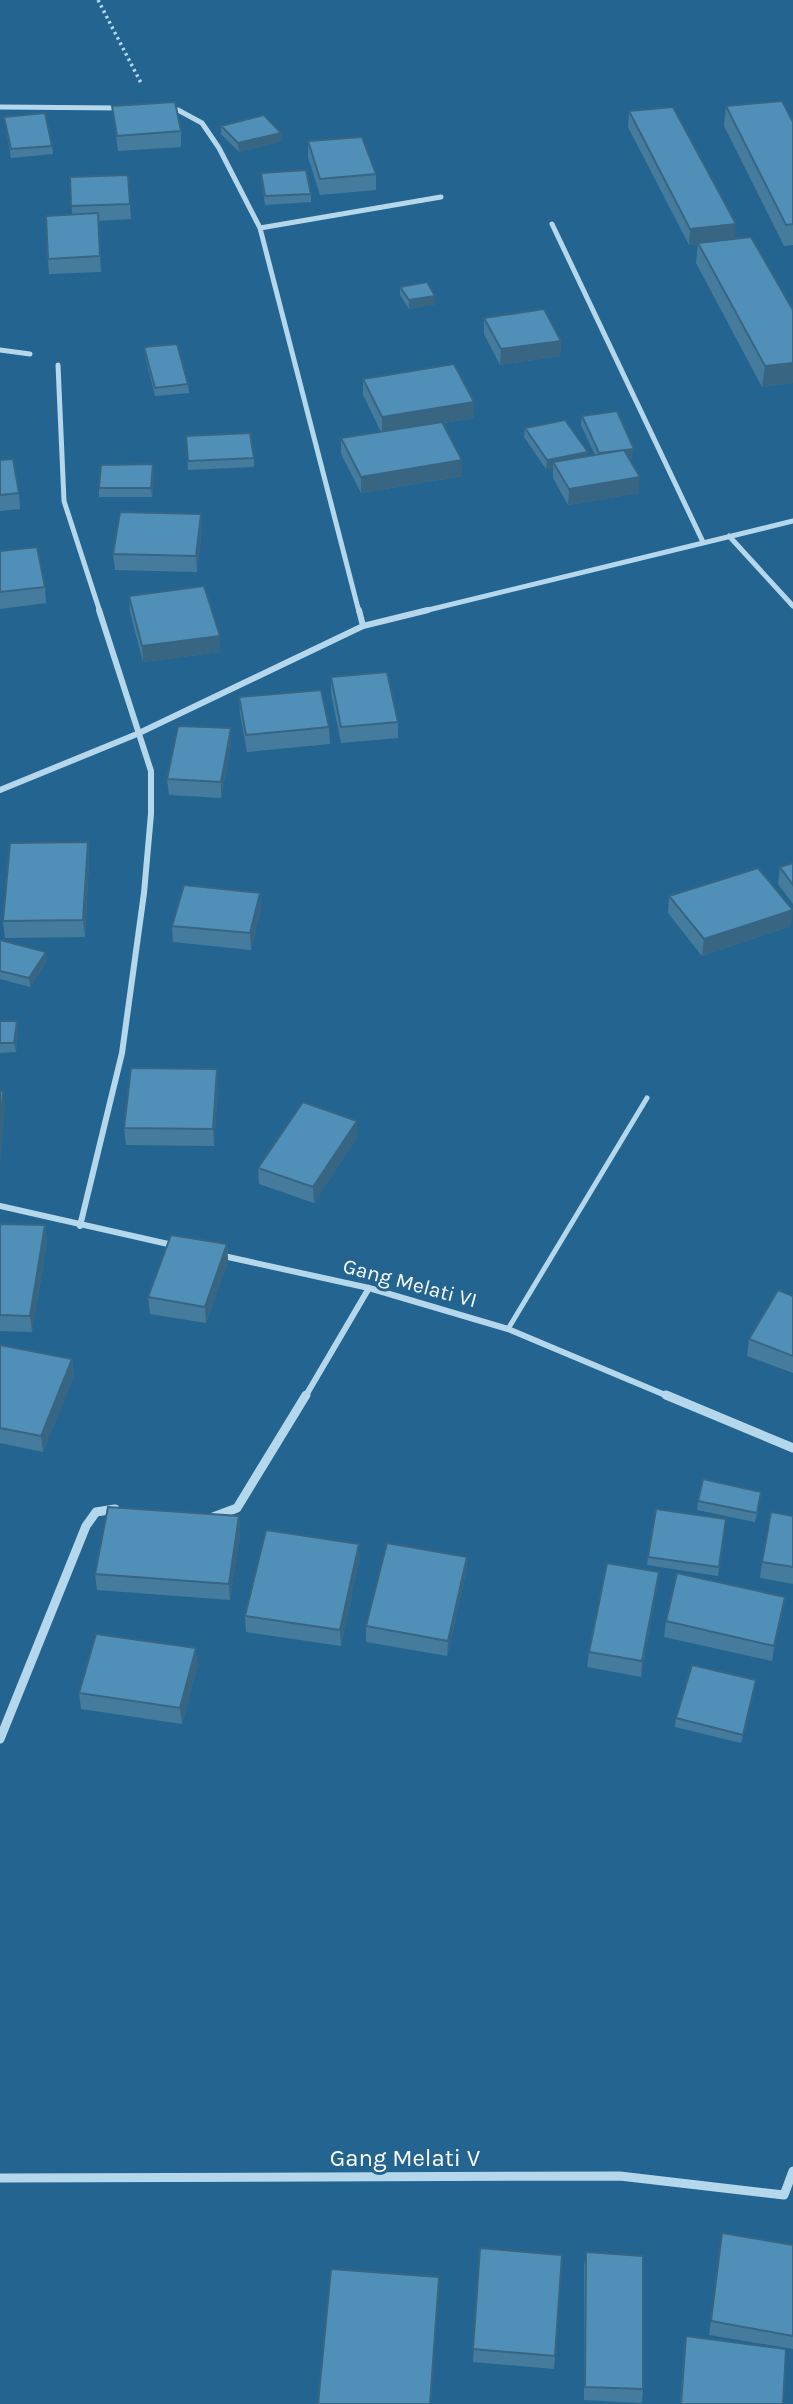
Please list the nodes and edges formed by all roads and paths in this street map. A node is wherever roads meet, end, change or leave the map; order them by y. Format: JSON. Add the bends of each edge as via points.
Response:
{"nodes":[{"id":1,"x":98,"y":0,"type":"edge"},
{"id":2,"x":0,"y":107,"type":"edge"},
{"id":3,"x":128,"y":108,"type":"edge"},
{"id":4,"x":154,"y":109,"type":"joint"},
{"id":5,"x":441,"y":197,"type":"dead end"},
{"id":6,"x":552,"y":224,"type":"dead end"},
{"id":7,"x":260,"y":228,"type":"junction"},
{"id":8,"x":0,"y":350,"type":"edge"},
{"id":9,"x":30,"y":354,"type":"dead end"},
{"id":10,"x":58,"y":365,"type":"dead end"},
{"id":11,"x":793,"y":521,"type":"edge"},
{"id":12,"x":729,"y":536,"type":"junction"},
{"id":13,"x":703,"y":542,"type":"junction"},
{"id":14,"x":793,"y":606,"type":"edge"},
{"id":15,"x":363,"y":626,"type":"junction"},
{"id":16,"x":137,"y":734,"type":"junction"},
{"id":17,"x":0,"y":790,"type":"edge"},
{"id":18,"x":647,"y":1098,"type":"dead end"},
{"id":19,"x":0,"y":1206,"type":"edge"},
{"id":20,"x":80,"y":1226,"type":"junction"},
{"id":21,"x":186,"y":1248,"type":"edge"},
{"id":22,"x":212,"y":1254,"type":"edge"},
{"id":23,"x":369,"y":1287,"type":"junction"},
{"id":24,"x":508,"y":1329,"type":"junction"},
{"id":25,"x":793,"y":1448,"type":"edge"},
{"id":26,"x":126,"y":1510,"type":"edge"},
{"id":27,"x":208,"y":1519,"type":"edge"},
{"id":28,"x":0,"y":1739,"type":"edge"},
{"id":29,"x":793,"y":2171,"type":"edge"},
{"id":30,"x":0,"y":2178,"type":"edge"},
{"id":31,"x":788,"y":2197,"type":"edge"}],
"edges":[{"from":1,"to":4,"type":"path"},
{"from":2,"to":3,"type":"street"},
{"from":4,"to":7,"type":"street","via":[[178,110],[202,123]]},
{"from":5,"to":7,"type":"street"},
{"from":6,"to":13,"type":"street"},
{"from":7,"to":15,"type":"street"},
{"from":8,"to":9,"type":"street"},
{"from":10,"to":16,"type":"street","via":[[64,500]]},
{"from":11,"to":12,"type":"street"},
{"from":12,"to":13,"type":"street"},
{"from":12,"to":14,"type":"street"},
{"from":13,"to":15,"type":"street"},
{"from":15,"to":16,"type":"street"},
{"from":16,"to":17,"type":"street"},
{"from":16,"to":20,"type":"street","via":[[151,771],[144,893],[122,1053]]},
{"from":18,"to":24,"type":"lane"},
{"from":19,"to":20,"type":"street"},
{"from":20,"to":21,"type":"street"},
{"from":22,"to":23,"type":"street","name":"Gang Melati VI"},
{"from":23,"to":24,"type":"street","name":"Gang Melati VI"},
{"from":23,"to":27,"type":"street","via":[[237,1508]]},
{"from":24,"to":25,"type":"street","name":"Gang Melati VI"},
{"from":26,"to":28,"type":"street","via":[[96,1512],[86,1526]]},
{"from":29,"to":31,"type":"street","name":"Gang Melati V"},
{"from":30,"to":31,"type":"street","name":"Gang Melati V","via":[[621,2176]]}]}
